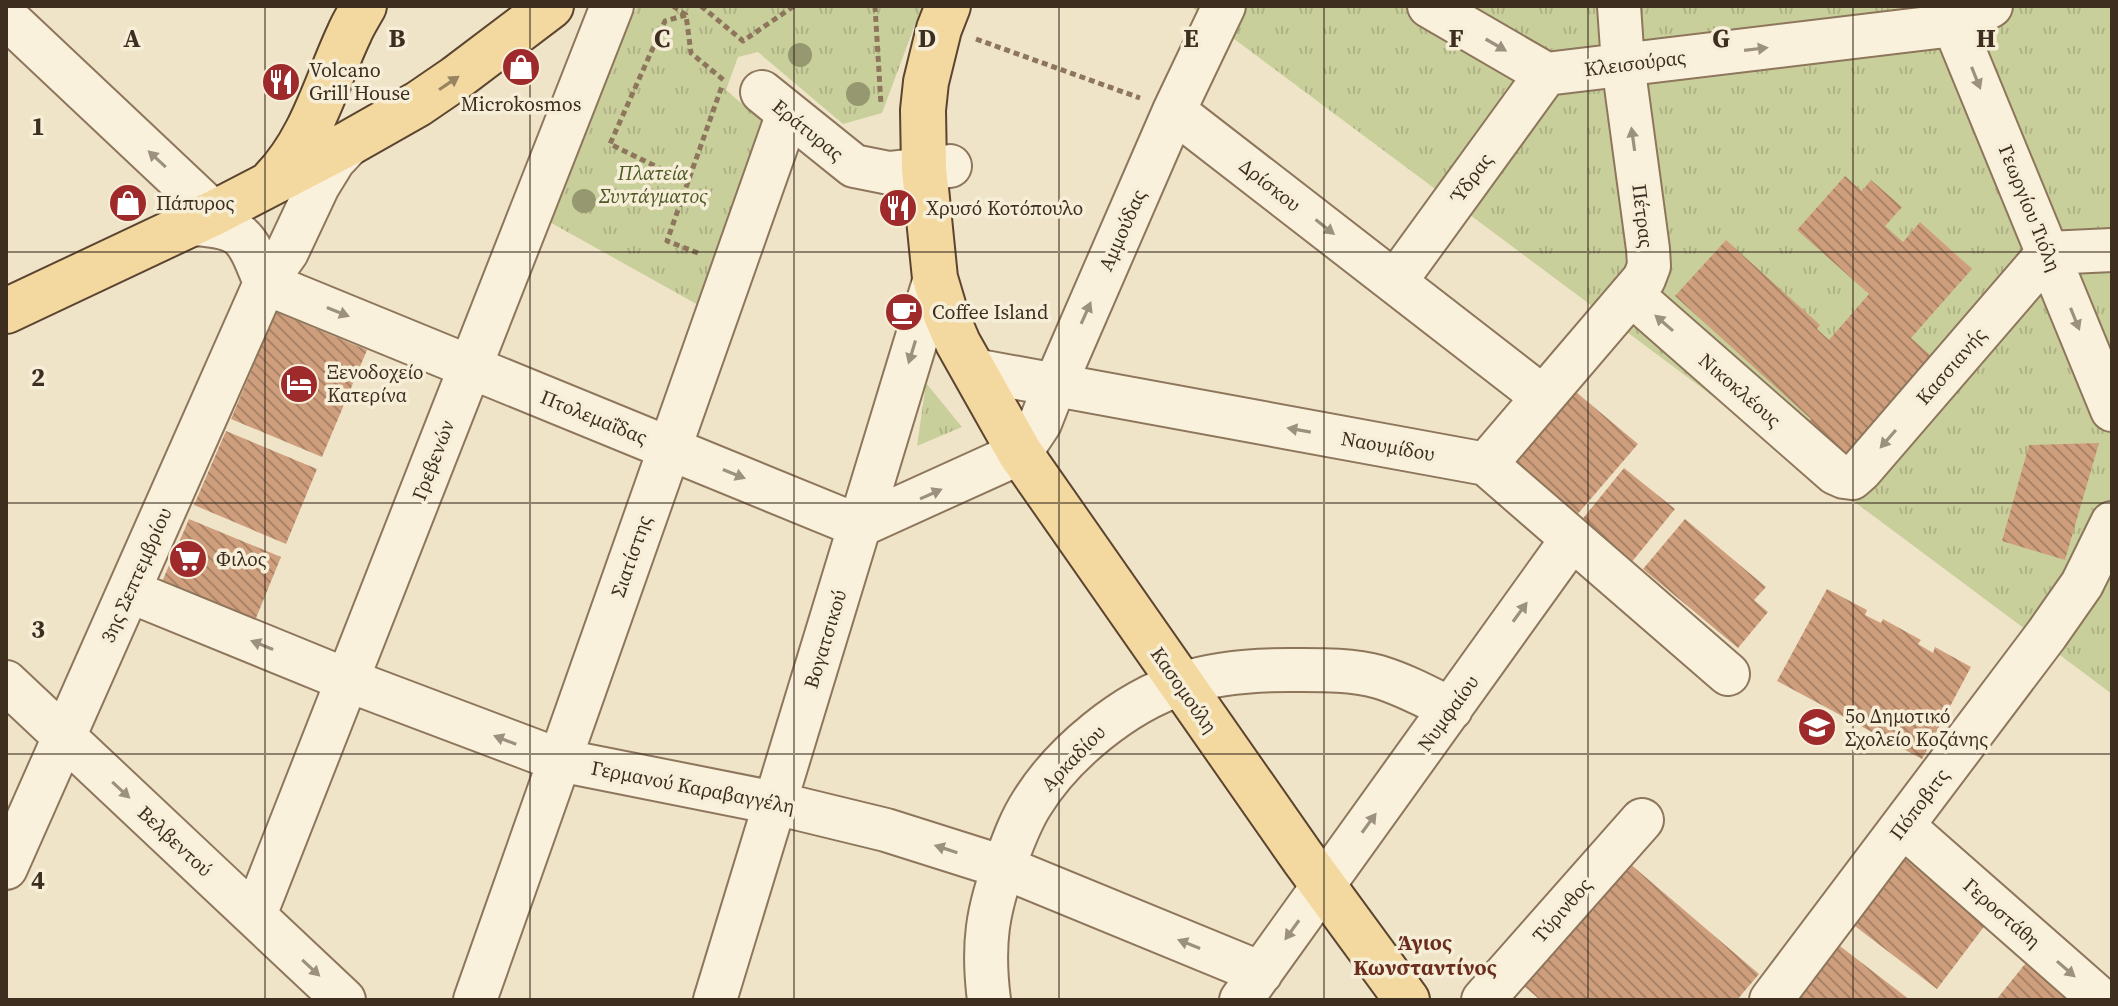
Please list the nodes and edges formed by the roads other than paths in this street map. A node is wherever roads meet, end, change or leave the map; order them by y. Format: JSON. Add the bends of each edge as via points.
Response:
{"nodes":[{"id":1,"x":364,"y":6,"type":"edge"},
{"id":2,"x":378,"y":6,"type":"edge"},
{"id":3,"x":551,"y":6,"type":"edge"},
{"id":4,"x":612,"y":6,"type":"edge"},
{"id":5,"x":1224,"y":6,"type":"edge"},
{"id":6,"x":1429,"y":6,"type":"edge"},
{"id":7,"x":1619,"y":6,"type":"edge"},
{"id":8,"x":1991,"y":6,"type":"edge"},
{"id":9,"x":963,"y":16,"type":"edge"},
{"id":10,"x":1950,"y":16,"type":"edge"},
{"id":11,"x":6,"y":17,"type":"edge"},
{"id":12,"x":1623,"y":64,"type":"junction"},
{"id":13,"x":1546,"y":74,"type":"junction"},
{"id":14,"x":349,"y":88,"type":"junction"},
{"id":15,"x":751,"y":93,"type":"joint"},
{"id":16,"x":1174,"y":111,"type":"junction"},
{"id":17,"x":397,"y":116,"type":"junction"},
{"id":18,"x":351,"y":142,"type":"junction"},
{"id":19,"x":309,"y":165,"type":"junction"},
{"id":20,"x":937,"y":168,"type":"junction"},
{"id":21,"x":266,"y":187,"type":"junction"},
{"id":22,"x":202,"y":218,"type":"junction"},
{"id":23,"x":2112,"y":250,"type":"edge"},
{"id":24,"x":2048,"y":253,"type":"junction"},
{"id":25,"x":935,"y":278,"type":"junction"},
{"id":26,"x":1395,"y":282,"type":"junction"},
{"id":27,"x":265,"y":283,"type":"junction"},
{"id":28,"x":1631,"y":294,"type":"junction"},
{"id":29,"x":6,"y":311,"type":"edge"},
{"id":30,"x":470,"y":367,"type":"junction"},
{"id":31,"x":974,"y":370,"type":"junction"},
{"id":32,"x":1055,"y":385,"type":"junction"},
{"id":33,"x":1543,"y":397,"type":"junction"},
{"id":34,"x":2112,"y":410,"type":"edge"},
{"id":35,"x":670,"y":448,"type":"junction"},
{"id":36,"x":1020,"y":453,"type":"junction"},
{"id":37,"x":1486,"y":464,"type":"junction"},
{"id":38,"x":1852,"y":478,"type":"joint"},
{"id":39,"x":2112,"y":523,"type":"edge"},
{"id":40,"x":859,"y":526,"type":"junction"},
{"id":41,"x":1572,"y":539,"type":"junction"},
{"id":42,"x":129,"y":591,"type":"junction"},
{"id":43,"x":1728,"y":674,"type":"dead end"},
{"id":44,"x":347,"y":680,"type":"junction"},
{"id":45,"x":6,"y":682,"type":"edge"},
{"id":46,"x":1179,"y":684,"type":"junction"},
{"id":47,"x":1451,"y":709,"type":"junction"},
{"id":48,"x":64,"y":737,"type":"junction"},
{"id":49,"x":559,"y":760,"type":"junction"},
{"id":50,"x":775,"y":803,"type":"junction"},
{"id":51,"x":1642,"y":820,"type":"dead end"},
{"id":52,"x":1903,"y":826,"type":"junction"},
{"id":53,"x":1003,"y":867,"type":"junction"},
{"id":54,"x":6,"y":868,"type":"edge"},
{"id":55,"x":1323,"y":886,"type":"junction"},
{"id":56,"x":255,"y":915,"type":"junction"},
{"id":57,"x":1251,"y":987,"type":"edge"},
{"id":58,"x":344,"y":1000,"type":"edge"},
{"id":59,"x":475,"y":1000,"type":"edge"},
{"id":60,"x":715,"y":1000,"type":"edge"},
{"id":61,"x":989,"y":1000,"type":"edge"},
{"id":62,"x":1407,"y":1000,"type":"edge"},
{"id":63,"x":1483,"y":1000,"type":"edge"},
{"id":64,"x":1771,"y":1000,"type":"edge"},
{"id":65,"x":2101,"y":1000,"type":"edge"}],
"edges":[{"from":1,"to":21,"type":"main road","via":[[301,142]]},
{"from":2,"to":14,"type":"main road","name":"3ης Σεπτεμβρίου"},
{"from":17,"to":3,"type":"main road","one_way":true},
{"from":4,"to":30,"type":"street","name":"Γρεβενών"},
{"from":5,"to":16,"type":"street","name":"Αμμούδας"},
{"from":6,"to":13,"type":"street","one_way":true},
{"from":7,"to":12,"type":"street","name":"Πέτρας"},
{"from":8,"to":10,"type":"street"},
{"from":9,"to":20,"type":"main road","name":"Κασομούλη","via":[[936,39],[926,82],[923,110]]},
{"from":12,"to":10,"type":"street","name":"Κλεισούρας","one_way":true},
{"from":10,"to":24,"type":"street","name":"Γεωργίου Τιόλη","one_way":true},
{"from":22,"to":11,"type":"street","one_way":true},
{"from":12,"to":13,"type":"street","name":"Κλεισούρας"},
{"from":28,"to":12,"type":"street","name":"Πέτρας","one_way":true,"via":[[1649,266]]},
{"from":13,"to":26,"type":"street","name":"Ύδρας"},
{"from":14,"to":17,"type":"main road","via":[[362,113]]},
{"from":14,"to":19,"type":"main road","name":"3ης Σεπτεμβρίου"},
{"from":15,"to":20,"type":"street","name":"Εράτυρας","via":[[854,166],[889,173]]},
{"from":15,"to":35,"type":"street","name":"Σιατίστης"},
{"from":16,"to":26,"type":"street","name":"Δρίσκου","one_way":true},
{"from":32,"to":16,"type":"street","name":"Αμμούδας","one_way":true},
{"from":17,"to":18,"type":"main road"},
{"from":18,"to":19,"type":"main road"},
{"from":18,"to":27,"type":"street","name":"3ης Σεπτεμβρίου","via":[[318,186],[287,252]]},
{"from":19,"to":21,"type":"main road"},
{"from":19,"to":27,"type":"street","name":"3ης Σεπτεμβρίου","via":[[270,248]]},
{"from":20,"to":25,"type":"main road","name":"Κασομούλη"},
{"from":20,"to":31,"type":"main road","name":"Κασομούλη","via":[[956,238]]},
{"from":21,"to":22,"type":"main road"},
{"from":22,"to":27,"type":"street","via":[[249,244]]},
{"from":22,"to":29,"type":"main road"},
{"from":23,"to":24,"type":"street"},
{"from":24,"to":34,"type":"street","name":"Γεωργίου Τιόλη","one_way":true},
{"from":24,"to":38,"type":"street","name":"Κασσιανής","one_way":true},
{"from":25,"to":31,"type":"main road","name":"Κασομούλη","via":[[946,315]]},
{"from":25,"to":40,"type":"street","name":"Βογατσικού","one_way":true},
{"from":26,"to":33,"type":"street","name":"Δρίσκου"},
{"from":27,"to":30,"type":"street","name":"Πτολεμαΐδας","one_way":true},
{"from":27,"to":42,"type":"street","name":"3ης Σεπτεμβρίου"},
{"from":28,"to":33,"type":"street","name":"Πέτρας"},
{"from":38,"to":28,"type":"street","name":"Νικοκλέους","one_way":true,"via":[[1835,473]]},
{"from":30,"to":35,"type":"street","name":"Πτολεμαΐδας"},
{"from":30,"to":44,"type":"street","name":"Γρεβενών"},
{"from":31,"to":32,"type":"street","name":"Ναουμίδου"},
{"from":31,"to":36,"type":"main road","name":"Κασομούλη"},
{"from":32,"to":36,"type":"street","name":"Αμμούδας","via":[[1040,423]]},
{"from":37,"to":32,"type":"street","name":"Ναουμίδου","one_way":true},
{"from":33,"to":37,"type":"street","name":"Πέτρας"},
{"from":35,"to":40,"type":"street","name":"Πτολεμαΐδας","one_way":true},
{"from":35,"to":49,"type":"street","name":"Σιατίστης"},
{"from":40,"to":36,"type":"street","one_way":true},
{"from":36,"to":46,"type":"main road","name":"Κασομούλη"},
{"from":37,"to":41,"type":"street"},
{"from":39,"to":52,"type":"street","name":"Πόποβιτς","via":[[2082,584]]},
{"from":40,"to":50,"type":"street","name":"Βογατσικού"},
{"from":41,"to":43,"type":"street"},
{"from":47,"to":41,"type":"street","name":"Νυμφαίου","one_way":true},
{"from":44,"to":42,"type":"street","name":"Γερμανού Καραβαγγέλη","one_way":true},
{"from":42,"to":48,"type":"street","name":"3ης Σεπτεμβρίου"},
{"from":49,"to":44,"type":"street","name":"Γερμανού Καραβαγγέλη","one_way":true},
{"from":44,"to":56,"type":"street","name":"Γρεβενών"},
{"from":45,"to":48,"type":"street","name":"Βελβεντού"},
{"from":46,"to":47,"type":"street","name":"Αρκαδίου","via":[[1275,670],[1347,672],[1408,687]]},
{"from":46,"to":53,"type":"street","name":"Αρκαδίου","via":[[1117,716],[1056,771],[1032,802]]},
{"from":46,"to":55,"type":"main road","name":"Κασομούλη"},
{"from":55,"to":47,"type":"street","name":"Νυμφαίου","one_way":true},
{"from":48,"to":54,"type":"street","name":"3ης Σεπτεμβρίου"},
{"from":48,"to":56,"type":"street","name":"Βελβεντού","one_way":true},
{"from":49,"to":50,"type":"street","name":"Γερμανού Καραβαγγέλη"},
{"from":49,"to":59,"type":"street","name":"Σιατίστης"},
{"from":53,"to":50,"type":"street","name":"Γερμανού Καραβαγγέλη","one_way":true,"via":[[886,830]]},
{"from":50,"to":60,"type":"street","name":"Βογατσικού"},
{"from":51,"to":63,"type":"street","name":"Τύρινθος"},
{"from":52,"to":64,"type":"street","name":"Πόποβιτς"},
{"from":52,"to":65,"type":"street","name":"Γεροστάθη","one_way":true},
{"from":57,"to":53,"type":"street","name":"Γερμανού Καραβαγγέλη","one_way":true},
{"from":53,"to":61,"type":"street","name":"Αρκαδίου","via":[[985,936]]},
{"from":55,"to":57,"type":"street","name":"Νυμφαίου","one_way":true},
{"from":55,"to":62,"type":"main road","name":"Κασομούλη"},
{"from":56,"to":58,"type":"street","name":"Βελβεντού","one_way":true}]}
